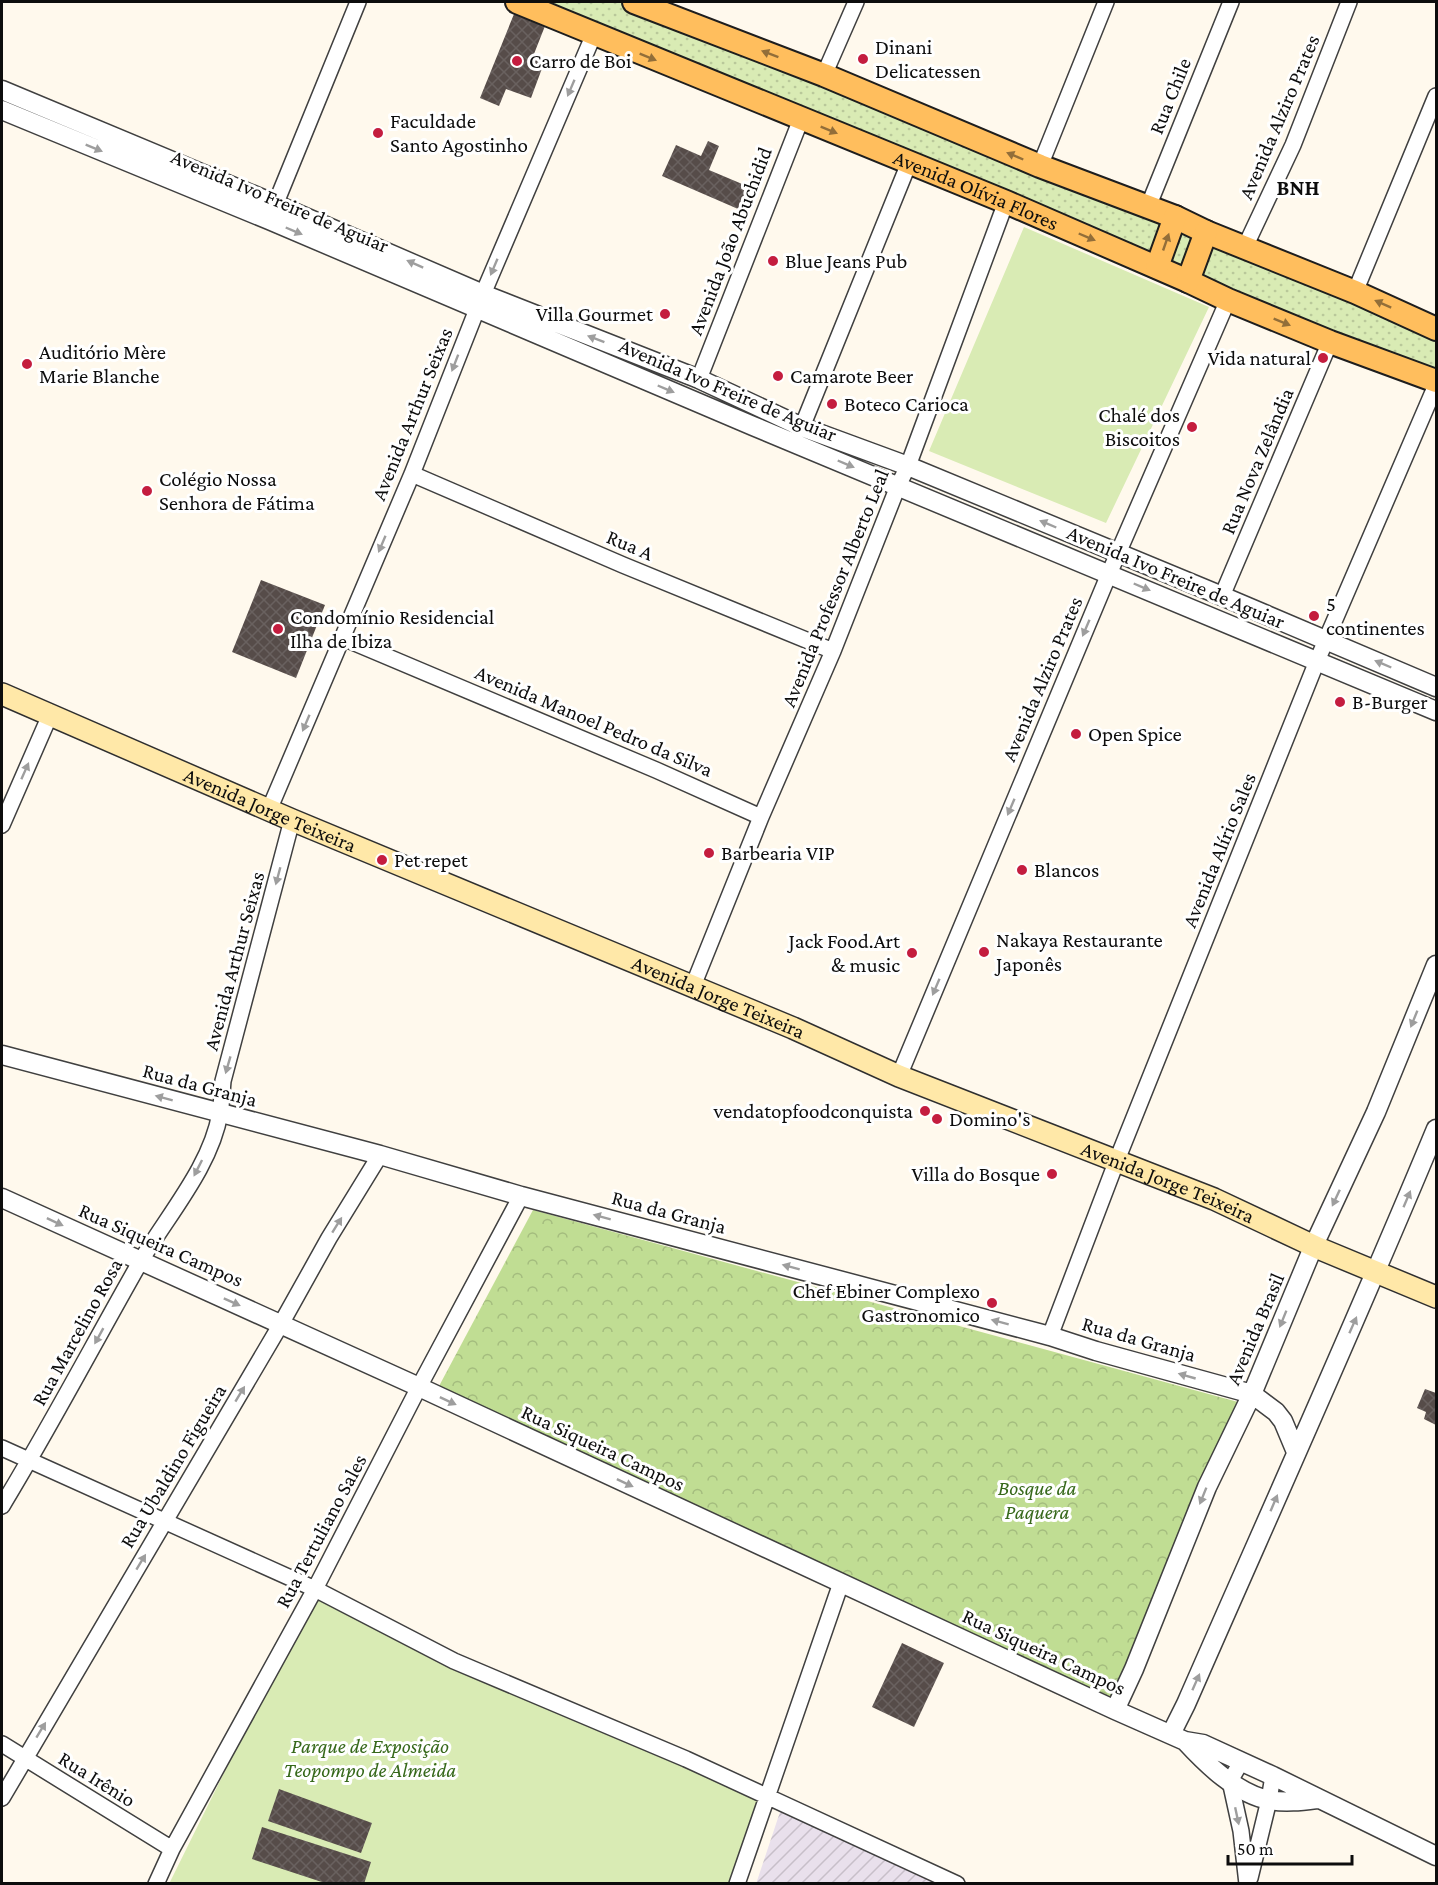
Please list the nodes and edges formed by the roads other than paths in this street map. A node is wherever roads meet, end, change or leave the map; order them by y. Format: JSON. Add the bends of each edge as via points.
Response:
{"nodes":[{"id":1,"x":358,"y":2,"type":"edge"},
{"id":2,"x":517,"y":2,"type":"edge"},
{"id":3,"x":634,"y":2,"type":"edge"},
{"id":4,"x":856,"y":2,"type":"edge"},
{"id":5,"x":1106,"y":2,"type":"edge"},
{"id":6,"x":1231,"y":2,"type":"edge"},
{"id":7,"x":1349,"y":2,"type":"edge"},
{"id":8,"x":594,"y":34,"type":"junction"},
{"id":9,"x":824,"y":75,"type":"junction"},
{"id":10,"x":2,"y":90,"type":"edge"},
{"id":11,"x":1437,"y":96,"type":"edge"},
{"id":12,"x":2,"y":110,"type":"edge"},
{"id":13,"x":801,"y":119,"type":"junction"},
{"id":14,"x":74,"y":130,"type":"junction"},
{"id":15,"x":909,"y":163,"type":"junction"},
{"id":16,"x":1040,"y":166,"type":"junction"},
{"id":17,"x":1006,"y":202,"type":"junction"},
{"id":18,"x":1148,"y":207,"type":"junction"},
{"id":19,"x":272,"y":212,"type":"junction"},
{"id":20,"x":1175,"y":217,"type":"junction"},
{"id":21,"x":1206,"y":232,"type":"junction"},
{"id":22,"x":1245,"y":247,"type":"junction"},
{"id":23,"x":1157,"y":267,"type":"junction"},
{"id":24,"x":1188,"y":281,"type":"junction"},
{"id":25,"x":1355,"y":292,"type":"junction"},
{"id":26,"x":1228,"y":300,"type":"junction"},
{"id":27,"x":480,"y":301,"type":"junction"},
{"id":28,"x":1437,"y":328,"type":"edge"},
{"id":29,"x":1330,"y":342,"type":"junction"},
{"id":30,"x":699,"y":379,"type":"junction"},
{"id":31,"x":1437,"y":383,"type":"edge"},
{"id":32,"x":802,"y":427,"type":"junction"},
{"id":33,"x":908,"y":466,"type":"junction"},
{"id":34,"x":412,"y":474,"type":"junction"},
{"id":35,"x":898,"y":486,"type":"junction"},
{"id":36,"x":1118,"y":553,"type":"junction"},
{"id":37,"x":1109,"y":574,"type":"junction"},
{"id":38,"x":1222,"y":596,"type":"junction"},
{"id":39,"x":343,"y":638,"type":"junction"},
{"id":40,"x":1327,"y":641,"type":"junction"},
{"id":41,"x":833,"y":651,"type":"junction"},
{"id":42,"x":1317,"y":661,"type":"junction"},
{"id":43,"x":1436,"y":684,"type":"edge"},
{"id":44,"x":2,"y":694,"type":"edge"},
{"id":45,"x":1437,"y":711,"type":"edge"},
{"id":46,"x":50,"y":715,"type":"junction"},
{"id":47,"x":269,"y":810,"type":"junction"},
{"id":48,"x":761,"y":817,"type":"junction"},
{"id":49,"x":292,"y":820,"type":"junction"},
{"id":50,"x":2,"y":825,"type":"edge"},
{"id":51,"x":1437,"y":965,"type":"edge"},
{"id":52,"x":693,"y":986,"type":"junction"},
{"id":53,"x":2,"y":1055,"type":"edge"},
{"id":54,"x":899,"y":1076,"type":"junction"},
{"id":55,"x":220,"y":1114,"type":"junction"},
{"id":56,"x":1437,"y":1129,"type":"edge"},
{"id":57,"x":380,"y":1155,"type":"junction"},
{"id":58,"x":1117,"y":1160,"type":"junction"},
{"id":59,"x":521,"y":1196,"type":"junction"},
{"id":60,"x":2,"y":1198,"type":"edge"},
{"id":61,"x":1314,"y":1245,"type":"junction"},
{"id":62,"x":141,"y":1261,"type":"junction"},
{"id":63,"x":1377,"y":1272,"type":"junction"},
{"id":64,"x":1437,"y":1297,"type":"edge"},
{"id":65,"x":281,"y":1324,"type":"junction"},
{"id":66,"x":1050,"y":1336,"type":"junction"},
{"id":67,"x":419,"y":1387,"type":"junction"},
{"id":68,"x":1252,"y":1394,"type":"junction"},
{"id":69,"x":2,"y":1448,"type":"edge"},
{"id":70,"x":1296,"y":1452,"type":"junction"},
{"id":71,"x":29,"y":1461,"type":"junction"},
{"id":72,"x":2,"y":1506,"type":"edge"},
{"id":73,"x":165,"y":1521,"type":"junction"},
{"id":74,"x":842,"y":1583,"type":"junction"},
{"id":75,"x":315,"y":1589,"type":"junction"},
{"id":76,"x":1115,"y":1710,"type":"junction"},
{"id":77,"x":1178,"y":1738,"type":"junction"},
{"id":78,"x":2,"y":1744,"type":"edge"},
{"id":79,"x":24,"y":1759,"type":"junction"},
{"id":80,"x":1241,"y":1762,"type":"junction"},
{"id":81,"x":1273,"y":1776,"type":"junction"},
{"id":82,"x":1230,"y":1781,"type":"junction"},
{"id":83,"x":767,"y":1797,"type":"junction"},
{"id":84,"x":2,"y":1798,"type":"edge"},
{"id":85,"x":1317,"y":1799,"type":"junction"},
{"id":86,"x":1269,"y":1800,"type":"junction"},
{"id":87,"x":172,"y":1849,"type":"junction"},
{"id":88,"x":1437,"y":1856,"type":"edge"},
{"id":89,"x":156,"y":1884,"type":"edge"},
{"id":90,"x":736,"y":1884,"type":"edge"},
{"id":91,"x":957,"y":1884,"type":"edge"},
{"id":92,"x":1248,"y":1884,"type":"edge"}],
"edges":[{"from":1,"to":19,"type":"street"},
{"from":2,"to":8,"type":"main road","name":"Avenida Olívia Flores"},
{"from":9,"to":3,"type":"main road","one_way":true},
{"from":4,"to":9,"type":"street"},
{"from":5,"to":16,"type":"street"},
{"from":6,"to":18,"type":"street","name":"Rua Chile"},
{"from":7,"to":22,"type":"street","name":"Avenida Alziro Prates","via":[[1293,144]]},
{"from":8,"to":13,"type":"main road","name":"Avenida Olívia Flores","one_way":true},
{"from":8,"to":27,"type":"street","name":"Avenida Arthur Seixas","one_way":true},
{"from":16,"to":9,"type":"main road","one_way":true},
{"from":10,"to":14,"type":"street","name":"Avenida Ivo Freire de Aguiar"},
{"from":11,"to":25,"type":"street"},
{"from":12,"to":14,"type":"street","name":"Avenida Ivo Freire de Aguiar"},
{"from":13,"to":15,"type":"main road","name":"Avenida Olívia Flores","one_way":true},
{"from":13,"to":30,"type":"street","name":"Avenida João Abuchidid"},
{"from":14,"to":19,"type":"street","name":"Avenida Ivo Freire de Aguiar"},
{"from":15,"to":17,"type":"main road","name":"Avenida Olívia Flores"},
{"from":15,"to":32,"type":"street"},
{"from":16,"to":18,"type":"main road"},
{"from":17,"to":23,"type":"main road","name":"Avenida Olívia Flores","one_way":true},
{"from":17,"to":33,"type":"street","name":"Avenida Professor Alberto Leal"},
{"from":18,"to":20,"type":"main road"},
{"from":19,"to":27,"type":"street","name":"Avenida Ivo Freire de Aguiar"},
{"from":20,"to":21,"type":"main road"},
{"from":23,"to":20,"type":"main road","one_way":true},
{"from":21,"to":22,"type":"main road"},
{"from":21,"to":24,"type":"main road"},
{"from":22,"to":25,"type":"main road"},
{"from":23,"to":24,"type":"main road","name":"Avenida Olívia Flores"},
{"from":24,"to":26,"type":"main road","name":"Avenida Olívia Flores"},
{"from":28,"to":25,"type":"main road","one_way":true},
{"from":26,"to":29,"type":"main road","name":"Avenida Olívia Flores","one_way":true},
{"from":26,"to":36,"type":"street","name":"Avenida Alziro Prates"},
{"from":30,"to":27,"type":"street","name":"Avenida Ivo Freire de Aguiar","one_way":true},
{"from":27,"to":34,"type":"street","name":"Avenida Arthur Seixas","one_way":true},
{"from":27,"to":35,"type":"street","name":"Avenida Ivo Freire de Aguiar","one_way":true},
{"from":29,"to":31,"type":"main road","name":"Avenida Olívia Flores"},
{"from":29,"to":38,"type":"street","name":"Rua Nova Zelândia"},
{"from":30,"to":32,"type":"street","name":"Avenida Ivo Freire de Aguiar"},
{"from":31,"to":40,"type":"street","name":"Avenida Alírio Sales"},
{"from":32,"to":33,"type":"street","name":"Avenida Ivo Freire de Aguiar"},
{"from":33,"to":35,"type":"street","name":"Avenida Professor Alberto Leal"},
{"from":36,"to":33,"type":"street","name":"Avenida Ivo Freire de Aguiar","one_way":true},
{"from":34,"to":39,"type":"street","name":"Avenida Arthur Seixas","one_way":true},
{"from":34,"to":41,"type":"street","name":"Rua A"},
{"from":35,"to":37,"type":"street","name":"Avenida Ivo Freire de Aguiar"},
{"from":35,"to":41,"type":"street","name":"Avenida Professor Alberto Leal"},
{"from":36,"to":37,"type":"street","name":"Avenida Alziro Prates"},
{"from":36,"to":38,"type":"street","name":"Avenida Ivo Freire de Aguiar"},
{"from":37,"to":42,"type":"street","name":"Avenida Ivo Freire de Aguiar","one_way":true},
{"from":37,"to":54,"type":"street","name":"Avenida Alziro Prates","one_way":true},
{"from":38,"to":40,"type":"street","name":"Avenida Ivo Freire de Aguiar"},
{"from":39,"to":47,"type":"street","name":"Avenida Arthur Seixas","one_way":true},
{"from":39,"to":48,"type":"street","name":"Avenida Manoel Pedro da Silva"},
{"from":40,"to":42,"type":"street","name":"Avenida Alírio Sales"},
{"from":43,"to":40,"type":"street","name":"Avenida Ivo Freire de Aguiar","one_way":true},
{"from":41,"to":48,"type":"street","name":"Avenida Professor Alberto Leal"},
{"from":42,"to":45,"type":"street","name":"Avenida Ivo Freire de Aguiar"},
{"from":42,"to":58,"type":"street","name":"Avenida Alírio Sales"},
{"from":44,"to":46,"type":"main road","name":"Avenida Jorge Teixeira"},
{"from":46,"to":47,"type":"main road","name":"Avenida Jorge Teixeira"},
{"from":50,"to":46,"type":"street","one_way":true},
{"from":47,"to":49,"type":"main road","name":"Avenida Jorge Teixeira"},
{"from":48,"to":52,"type":"street","name":"Avenida Professor Alberto Leal"},
{"from":49,"to":52,"type":"main road","name":"Avenida Jorge Teixeira"},
{"from":49,"to":55,"type":"street","name":"Avenida Arthur Seixas","one_way":true,"via":[[223,1081]]},
{"from":51,"to":61,"type":"street","name":"Avenida Brasil","one_way":true,"via":[[1376,1112]]},
{"from":52,"to":54,"type":"main road","name":"Avenida Jorge Teixeira"},
{"from":55,"to":53,"type":"street","name":"Rua da Granja","one_way":true},
{"from":54,"to":58,"type":"main road","name":"Avenida Jorge Teixeira"},
{"from":55,"to":57,"type":"street","name":"Rua da Granja"},
{"from":55,"to":62,"type":"street","name":"Rua Marcelino Rosa","one_way":true,"via":[[189,1186]]},
{"from":63,"to":56,"type":"street","one_way":true},
{"from":57,"to":59,"type":"street","name":"Rua da Granja"},
{"from":65,"to":57,"type":"street","name":"Rua Ubaldino Figueira","one_way":true},
{"from":58,"to":61,"type":"main road","name":"Avenida Jorge Teixeira"},
{"from":58,"to":66,"type":"street","name":"Avenida Alírio Sales"},
{"from":66,"to":59,"type":"street","name":"Rua da Granja","one_way":true},
{"from":59,"to":67,"type":"street","name":"Rua Tertuliano Sales"},
{"from":60,"to":62,"type":"street","name":"Rua Siqueira Campos","one_way":true},
{"from":61,"to":63,"type":"main road","name":"Avenida Jorge Teixeira"},
{"from":61,"to":68,"type":"street","name":"Avenida Brasil","one_way":true},
{"from":62,"to":65,"type":"street","name":"Rua Siqueira Campos","one_way":true},
{"from":62,"to":71,"type":"street","name":"Rua Marcelino Rosa","one_way":true},
{"from":63,"to":64,"type":"main road","name":"Avenida Jorge Teixeira"},
{"from":70,"to":63,"type":"street","one_way":true},
{"from":65,"to":67,"type":"street","name":"Rua Siqueira Campos"},
{"from":73,"to":65,"type":"street","name":"Rua Ubaldino Figueira","one_way":true},
{"from":68,"to":66,"type":"street","name":"Rua da Granja","one_way":true},
{"from":67,"to":74,"type":"street","name":"Rua Siqueira Campos","one_way":true},
{"from":67,"to":75,"type":"street","name":"Rua Tertuliano Sales"},
{"from":68,"to":70,"type":"street","name":"Rua da Granja","via":[[1283,1421]]},
{"from":68,"to":76,"type":"street","name":"Avenida Brasil","one_way":true,"via":[[1207,1487]]},
{"from":69,"to":71,"type":"street"},
{"from":77,"to":70,"type":"street","one_way":true,"via":[[1186,1704]]},
{"from":71,"to":72,"type":"street","name":"Rua Marcelino Rosa"},
{"from":71,"to":73,"type":"street"},
{"from":73,"to":75,"type":"street"},
{"from":79,"to":73,"type":"street","name":"Rua Ubaldino Figueira","one_way":true},
{"from":74,"to":76,"type":"street","name":"Rua Siqueira Campos"},
{"from":74,"to":83,"type":"street"},
{"from":75,"to":83,"type":"street","via":[[454,1660]]},
{"from":75,"to":87,"type":"street","name":"Rua Tertuliano Sales"},
{"from":76,"to":77,"type":"street","name":"Rua Siqueira Campos"},
{"from":77,"to":80,"type":"street","name":"Rua Siqueira Campos","via":[[1203,1744]]},
{"from":77,"to":82,"type":"street","name":"Rua Siqueira Campos"},
{"from":78,"to":79,"type":"street","name":"Rua Irênio"},
{"from":79,"to":84,"type":"street","name":"Rua Ubaldino Figueira"},
{"from":79,"to":87,"type":"street","name":"Rua Irênio"},
{"from":80,"to":81,"type":"street","name":"Rua Siqueira Campos"},
{"from":80,"to":82,"type":"street"},
{"from":81,"to":85,"type":"street","name":"Rua Siqueira Campos"},
{"from":81,"to":86,"type":"street"},
{"from":82,"to":86,"type":"street","name":"Rua Siqueira Campos","via":[[1248,1794]]},
{"from":82,"to":92,"type":"street","one_way":true},
{"from":83,"to":90,"type":"street"},
{"from":83,"to":91,"type":"street"},
{"from":85,"to":86,"type":"street","name":"Rua Siqueira Campos"},
{"from":85,"to":88,"type":"street","name":"Rua Siqueira Campos"},
{"from":86,"to":92,"type":"street"},
{"from":87,"to":89,"type":"street","name":"Rua Tertuliano Sales"}]}
